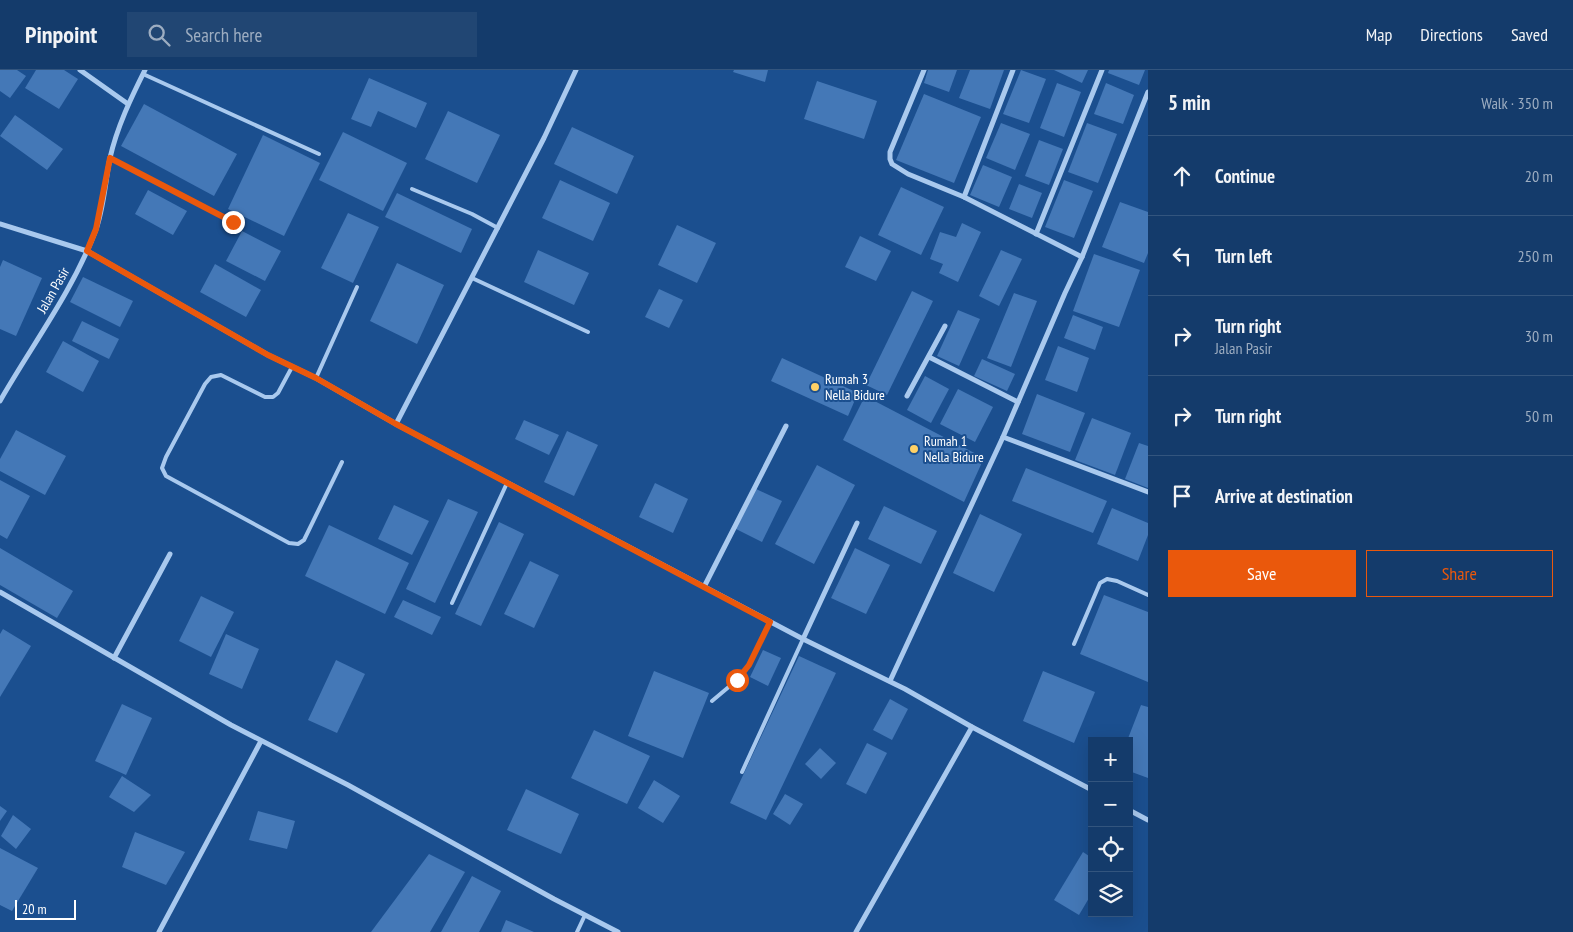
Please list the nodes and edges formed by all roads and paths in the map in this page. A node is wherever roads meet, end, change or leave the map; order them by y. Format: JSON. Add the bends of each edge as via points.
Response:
{"nodes":[{"id":1,"x":80,"y":70,"type":"edge"},
{"id":2,"x":576,"y":70,"type":"edge"},
{"id":3,"x":924,"y":70,"type":"edge"},
{"id":4,"x":1013,"y":70,"type":"edge"},
{"id":5,"x":1102,"y":70,"type":"edge"},
{"id":6,"x":144,"y":72,"type":"edge"},
{"id":7,"x":1148,"y":92,"type":"edge"},
{"id":8,"x":128,"y":104,"type":"junction"},
{"id":9,"x":319,"y":154,"type":"dead end"},
{"id":10,"x":110,"y":158,"type":"junction"},
{"id":11,"x":412,"y":188,"type":"dead end"},
{"id":12,"x":964,"y":197,"type":"junction"},
{"id":13,"x":233,"y":222,"type":"dead end"},
{"id":14,"x":0,"y":224,"type":"edge"},
{"id":15,"x":498,"y":228,"type":"junction"},
{"id":16,"x":1036,"y":234,"type":"junction"},
{"id":17,"x":87,"y":251,"type":"junction"},
{"id":18,"x":1082,"y":257,"type":"junction"},
{"id":19,"x":472,"y":278,"type":"junction"},
{"id":20,"x":357,"y":287,"type":"dead end"},
{"id":21,"x":946,"y":326,"type":"dead end"},
{"id":22,"x":588,"y":332,"type":"dead end"},
{"id":23,"x":929,"y":357,"type":"junction"},
{"id":24,"x":292,"y":367,"type":"junction"},
{"id":25,"x":316,"y":378,"type":"junction"},
{"id":26,"x":907,"y":396,"type":"dead end"},
{"id":27,"x":0,"y":400,"type":"edge"},
{"id":28,"x":1018,"y":402,"type":"junction"},
{"id":29,"x":396,"y":424,"type":"junction"},
{"id":30,"x":786,"y":426,"type":"dead end"},
{"id":31,"x":1004,"y":437,"type":"junction"},
{"id":32,"x":342,"y":462,"type":"dead end"},
{"id":33,"x":507,"y":483,"type":"junction"},
{"id":34,"x":1148,"y":492,"type":"edge"},
{"id":35,"x":857,"y":523,"type":"dead end"},
{"id":36,"x":170,"y":554,"type":"dead end"},
{"id":37,"x":704,"y":587,"type":"junction"},
{"id":38,"x":0,"y":592,"type":"edge"},
{"id":39,"x":1148,"y":595,"type":"edge"},
{"id":40,"x":452,"y":603,"type":"dead end"},
{"id":41,"x":770,"y":622,"type":"junction"},
{"id":42,"x":803,"y":639,"type":"junction"},
{"id":43,"x":1074,"y":644,"type":"dead end"},
{"id":44,"x":114,"y":658,"type":"junction"},
{"id":45,"x":890,"y":681,"type":"junction"},
{"id":46,"x":712,"y":701,"type":"dead end"},
{"id":47,"x":972,"y":726,"type":"junction"},
{"id":48,"x":261,"y":741,"type":"junction"},
{"id":49,"x":742,"y":772,"type":"dead end"},
{"id":50,"x":1088,"y":788,"type":"edge"},
{"id":51,"x":1133,"y":812,"type":"edge"},
{"id":52,"x":1148,"y":820,"type":"edge"},
{"id":53,"x":585,"y":915,"type":"junction"},
{"id":54,"x":159,"y":932,"type":"edge"},
{"id":55,"x":576,"y":932,"type":"edge"},
{"id":56,"x":618,"y":932,"type":"edge"},
{"id":57,"x":856,"y":932,"type":"edge"}],
"edges":[{"from":1,"to":8,"type":"street"},
{"from":2,"to":15,"type":"street"},
{"from":3,"to":12,"type":"street","via":[[890,159],[892,164],[908,174]]},
{"from":4,"to":12,"type":"street"},
{"from":5,"to":16,"type":"street"},
{"from":6,"to":8,"type":"street","name":"Jalan Pasir"},
{"from":6,"to":9,"type":"lane"},
{"from":7,"to":18,"type":"street"},
{"from":8,"to":10,"type":"street","name":"Jalan Pasir"},
{"from":10,"to":13,"type":"lane"},
{"from":10,"to":17,"type":"street","name":"Jalan Pasir","via":[[96,229]]},
{"from":11,"to":15,"type":"lane"},
{"from":12,"to":16,"type":"street"},
{"from":14,"to":17,"type":"street"},
{"from":15,"to":19,"type":"street"},
{"from":16,"to":18,"type":"street"},
{"from":17,"to":24,"type":"street"},
{"from":17,"to":27,"type":"street","name":"Jalan Pasir"},
{"from":18,"to":28,"type":"street"},
{"from":19,"to":22,"type":"lane"},
{"from":19,"to":29,"type":"street"},
{"from":20,"to":25,"type":"lane"},
{"from":21,"to":23,"type":"street"},
{"from":23,"to":26,"type":"street"},
{"from":23,"to":28,"type":"street"},
{"from":24,"to":25,"type":"street"},
{"from":24,"to":32,"type":"lane","via":[[273,397],[265,397],[221,375],[211,377],[166,457],[162,468],[166,476],[289,543],[298,544],[304,540]]},
{"from":25,"to":29,"type":"street"},
{"from":28,"to":31,"type":"street"},
{"from":29,"to":33,"type":"street"},
{"from":30,"to":37,"type":"street"},
{"from":31,"to":34,"type":"street"},
{"from":31,"to":45,"type":"street"},
{"from":33,"to":37,"type":"street"},
{"from":33,"to":40,"type":"lane"},
{"from":35,"to":42,"type":"street"},
{"from":36,"to":44,"type":"street"},
{"from":37,"to":41,"type":"street"},
{"from":38,"to":44,"type":"street"},
{"from":39,"to":43,"type":"lane","via":[[1106,579],[1100,583]]},
{"from":41,"to":42,"type":"street"},
{"from":41,"to":46,"type":"lane","via":[[749,665]]},
{"from":42,"to":45,"type":"street"},
{"from":42,"to":49,"type":"lane"},
{"from":44,"to":48,"type":"street"},
{"from":45,"to":47,"type":"street"},
{"from":47,"to":50,"type":"street"},
{"from":47,"to":57,"type":"street"},
{"from":48,"to":53,"type":"street"},
{"from":48,"to":54,"type":"street"},
{"from":51,"to":52,"type":"street"},
{"from":53,"to":55,"type":"lane"},
{"from":53,"to":56,"type":"street"}]}
